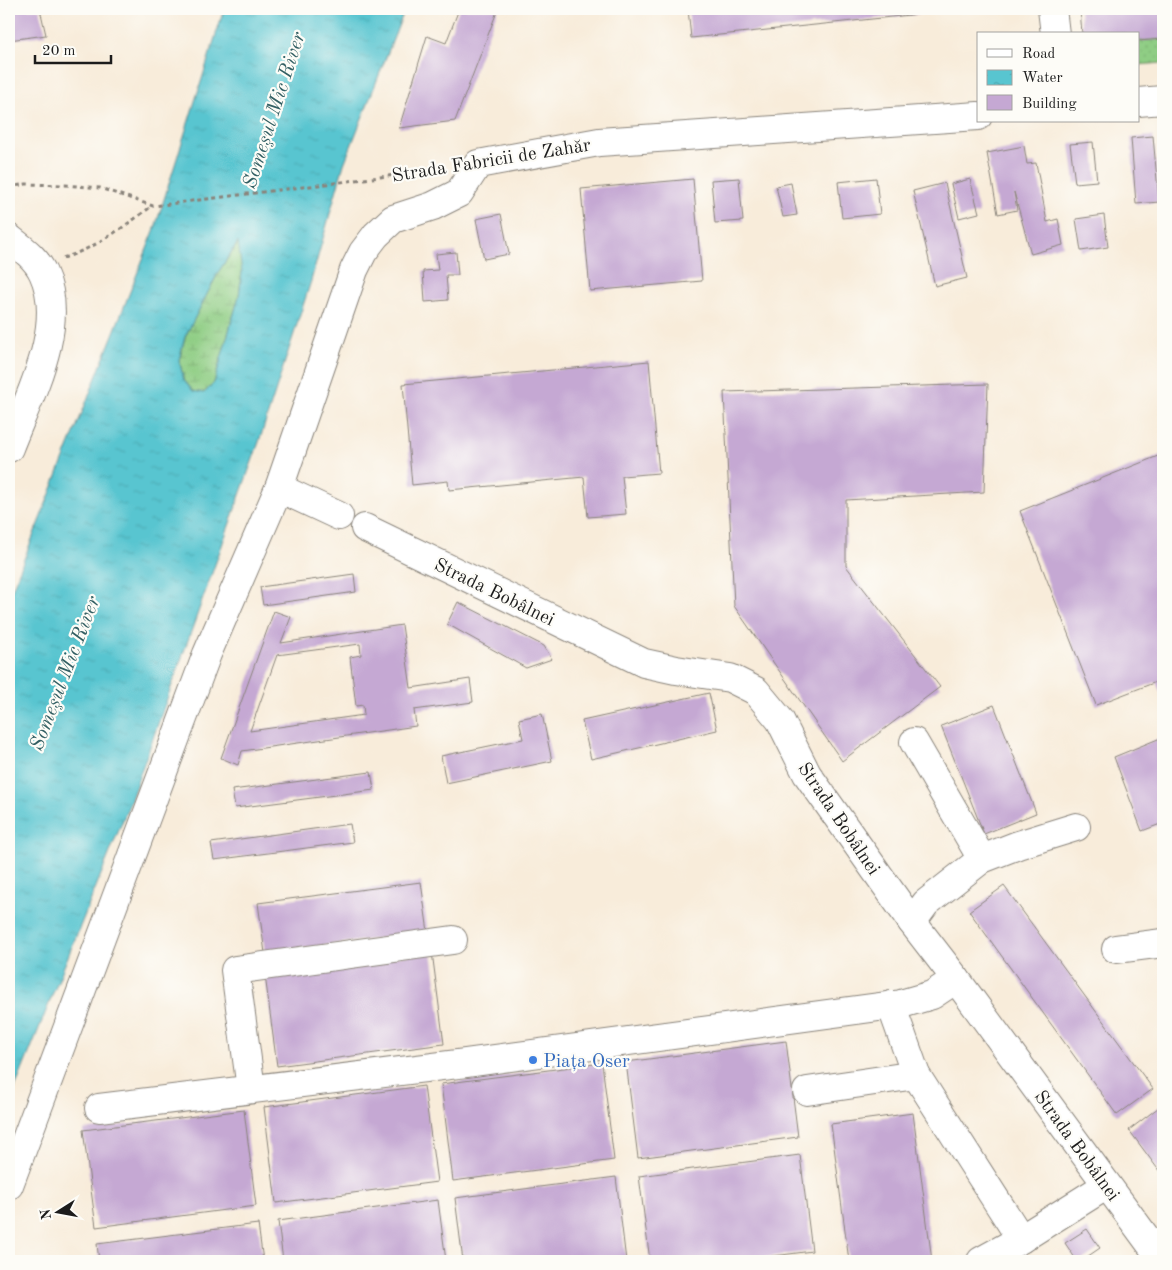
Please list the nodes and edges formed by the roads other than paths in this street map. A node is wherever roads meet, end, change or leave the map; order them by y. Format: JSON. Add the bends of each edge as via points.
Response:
{"nodes":[{"id":1,"x":1052,"y":9,"type":"edge"},
{"id":2,"x":1055,"y":32,"type":"edge"},
{"id":3,"x":1163,"y":100,"type":"edge"},
{"id":4,"x":1140,"y":102,"type":"edge"},
{"id":5,"x":977,"y":116,"type":"edge"},
{"id":6,"x":9,"y":238,"type":"edge"},
{"id":7,"x":9,"y":448,"type":"edge"},
{"id":8,"x":279,"y":488,"type":"junction"},
{"id":9,"x":339,"y":516,"type":"dead end"},
{"id":10,"x":365,"y":528,"type":"dead end"},
{"id":11,"x":914,"y":742,"type":"dead end"},
{"id":12,"x":1076,"y":827,"type":"dead end"},
{"id":13,"x":982,"y":860,"type":"junction"},
{"id":14,"x":912,"y":922,"type":"junction"},
{"id":15,"x":453,"y":940,"type":"dead end"},
{"id":16,"x":1163,"y":943,"type":"edge"},
{"id":17,"x":1116,"y":949,"type":"dead end"},
{"id":18,"x":956,"y":979,"type":"junction"},
{"id":19,"x":891,"y":1005,"type":"junction"},
{"id":20,"x":916,"y":1075,"type":"junction"},
{"id":21,"x":251,"y":1090,"type":"junction"},
{"id":22,"x":807,"y":1091,"type":"dead end"},
{"id":23,"x":100,"y":1108,"type":"dead end"},
{"id":24,"x":1107,"y":1184,"type":"junction"},
{"id":25,"x":9,"y":1185,"type":"edge"},
{"id":26,"x":1021,"y":1239,"type":"junction"},
{"id":27,"x":981,"y":1261,"type":"edge"},
{"id":28,"x":1163,"y":1261,"type":"edge"}],
"edges":[{"from":1,"to":2,"type":"street"},
{"from":3,"to":4,"type":"street"},
{"from":5,"to":8,"type":"street","name":"Strada Fabricii de Zahăr","via":[[599,142],[478,164],[459,193],[433,206],[393,218],[363,252],[332,331]]},
{"from":6,"to":7,"type":"street","via":[[29,254],[43,272],[51,296],[52,321],[44,359]]},
{"from":8,"to":9,"type":"street"},
{"from":8,"to":25,"type":"street","via":[[207,654]]},
{"from":10,"to":14,"type":"street","name":"Strada Bobâlnei","via":[[644,663],[730,678],[756,691],[780,720],[807,774]]},
{"from":11,"to":13,"type":"street"},
{"from":12,"to":13,"type":"street"},
{"from":13,"to":14,"type":"street","via":[[926,903]]},
{"from":14,"to":18,"type":"street","name":"Strada Bobâlnei"},
{"from":15,"to":21,"type":"street","via":[[235,970]]},
{"from":16,"to":17,"type":"street"},
{"from":18,"to":19,"type":"street","via":[[932,995]]},
{"from":18,"to":24,"type":"street","name":"Strada Bobâlnei"},
{"from":19,"to":20,"type":"street"},
{"from":19,"to":21,"type":"street"},
{"from":20,"to":22,"type":"street"},
{"from":20,"to":26,"type":"street"},
{"from":21,"to":23,"type":"street"},
{"from":24,"to":26,"type":"street"},
{"from":24,"to":28,"type":"street","name":"Strada Bobâlnei"},
{"from":26,"to":27,"type":"street"}]}
